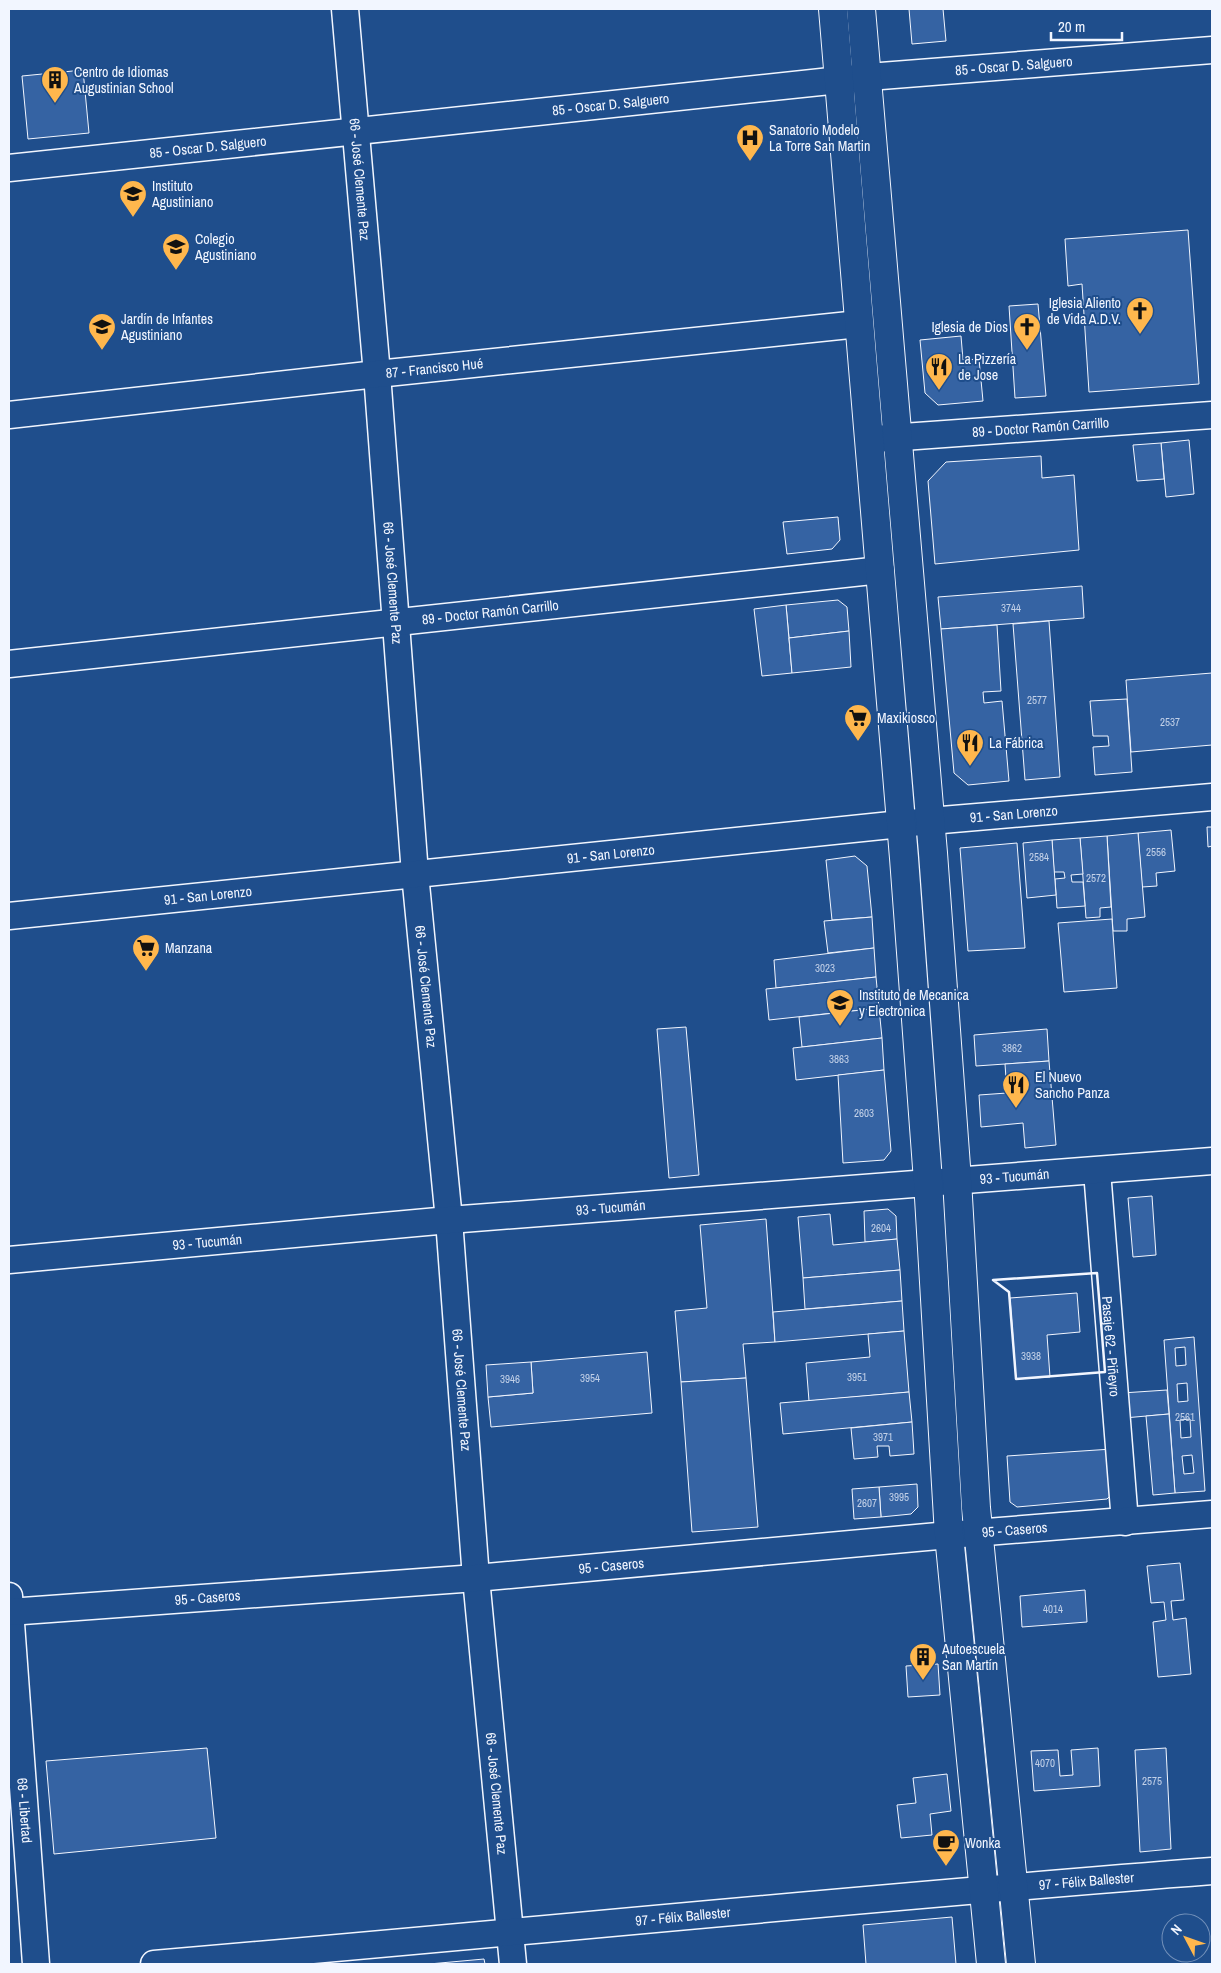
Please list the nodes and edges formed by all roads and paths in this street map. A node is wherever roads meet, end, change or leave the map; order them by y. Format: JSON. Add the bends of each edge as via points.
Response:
{"nodes":[{"id":1,"x":345,"y":9,"type":"edge"},
{"id":2,"x":833,"y":9,"type":"edge"},
{"id":3,"x":861,"y":9,"type":"edge"},
{"id":4,"x":1212,"y":50,"type":"edge"},
{"id":5,"x":868,"y":77,"type":"junction"},
{"id":6,"x":839,"y":80,"type":"junction"},
{"id":7,"x":355,"y":131,"type":"junction"},
{"id":8,"x":9,"y":168,"type":"edge"},
{"id":9,"x":859,"y":324,"type":"junction"},
{"id":10,"x":377,"y":374,"type":"junction"},
{"id":11,"x":9,"y":415,"type":"edge"},
{"id":12,"x":1212,"y":415,"type":"edge"},
{"id":13,"x":898,"y":437,"type":"junction"},
{"id":14,"x":869,"y":440,"type":"junction"},
{"id":15,"x":881,"y":570,"type":"junction"},
{"id":16,"x":397,"y":623,"type":"junction"},
{"id":17,"x":9,"y":664,"type":"edge"},
{"id":18,"x":1212,"y":797,"type":"edge"},
{"id":19,"x":930,"y":821,"type":"junction"},
{"id":20,"x":901,"y":824,"type":"junction"},
{"id":21,"x":415,"y":874,"type":"junction"},
{"id":22,"x":9,"y":916,"type":"edge"},
{"id":23,"x":1212,"y":1161,"type":"edge"},
{"id":24,"x":1097,"y":1171,"type":"junction"},
{"id":25,"x":957,"y":1180,"type":"junction"},
{"id":26,"x":928,"y":1181,"type":"junction"},
{"id":27,"x":448,"y":1220,"type":"junction"},
{"id":28,"x":9,"y":1260,"type":"edge"},
{"id":29,"x":1212,"y":1514,"type":"edge"},
{"id":30,"x":1125,"y":1522,"type":"junction"},
{"id":31,"x":979,"y":1533,"type":"junction"},
{"id":32,"x":949,"y":1535,"type":"junction"},
{"id":33,"x":476,"y":1578,"type":"junction"},
{"id":34,"x":9,"y":1606,"type":"edge"},
{"id":35,"x":1212,"y":1871,"type":"edge"},
{"id":36,"x":1014,"y":1886,"type":"junction"},
{"id":37,"x":984,"y":1889,"type":"junction"},
{"id":38,"x":510,"y":1934,"type":"junction"},
{"id":39,"x":36,"y":1964,"type":"edge"},
{"id":40,"x":154,"y":1964,"type":"edge"},
{"id":41,"x":513,"y":1964,"type":"edge"},
{"id":42,"x":991,"y":1964,"type":"edge"},
{"id":43,"x":1021,"y":1964,"type":"edge"}],
"edges":[{"from":1,"to":7,"type":"street","name":"66 - José Clemente Paz"},
{"from":2,"to":6,"type":"main road"},
{"from":3,"to":5,"type":"main road"},
{"from":4,"to":5,"type":"street","name":"85 - Oscar D. Salguero"},
{"from":5,"to":6,"type":"street","name":"85 - Oscar D. Salguero"},
{"from":5,"to":13,"type":"main road"},
{"from":6,"to":7,"type":"street","name":"85 - Oscar D. Salguero"},
{"from":6,"to":9,"type":"main road"},
{"from":7,"to":8,"type":"street","name":"85 - Oscar D. Salguero"},
{"from":7,"to":10,"type":"street","name":"66 - José Clemente Paz"},
{"from":9,"to":10,"type":"street","name":"87 - Francisco Hué"},
{"from":9,"to":14,"type":"main road"},
{"from":10,"to":11,"type":"street","name":"87 - Francisco Hué"},
{"from":10,"to":16,"type":"street","name":"66 - José Clemente Paz"},
{"from":12,"to":13,"type":"street","name":"89 - Doctor Ramón Carrillo"},
{"from":13,"to":14,"type":"street","name":"89 - Doctor Ramón Carrillo"},
{"from":13,"to":19,"type":"main road"},
{"from":14,"to":15,"type":"main road"},
{"from":15,"to":16,"type":"street","name":"89 - Doctor Ramón Carrillo"},
{"from":15,"to":20,"type":"main road"},
{"from":16,"to":17,"type":"street","name":"89 - Doctor Ramón Carrillo"},
{"from":16,"to":21,"type":"street","name":"66 - José Clemente Paz"},
{"from":18,"to":19,"type":"street","name":"91 - San Lorenzo"},
{"from":19,"to":20,"type":"street","name":"91 - San Lorenzo"},
{"from":19,"to":25,"type":"main road"},
{"from":20,"to":21,"type":"street","name":"91 - San Lorenzo"},
{"from":20,"to":26,"type":"main road"},
{"from":21,"to":22,"type":"street","name":"91 - San Lorenzo"},
{"from":21,"to":27,"type":"street","name":"66 - José Clemente Paz"},
{"from":23,"to":24,"type":"street","name":"93 - Tucumán"},
{"from":24,"to":25,"type":"street","name":"93 - Tucumán"},
{"from":24,"to":30,"type":"street","name":"Pasaje 62 - Piñeyro"},
{"from":25,"to":26,"type":"street","name":"93 - Tucumán"},
{"from":25,"to":31,"type":"main road"},
{"from":26,"to":27,"type":"street","name":"93 - Tucumán"},
{"from":26,"to":32,"type":"main road"},
{"from":27,"to":28,"type":"street","name":"93 - Tucumán"},
{"from":27,"to":33,"type":"street","name":"66 - José Clemente Paz"},
{"from":29,"to":30,"type":"street","name":"95 - Caseros"},
{"from":30,"to":31,"type":"street","name":"95 - Caseros"},
{"from":31,"to":32,"type":"street","name":"95 - Caseros"},
{"from":31,"to":36,"type":"main road"},
{"from":32,"to":33,"type":"street","name":"95 - Caseros"},
{"from":32,"to":37,"type":"main road"},
{"from":33,"to":34,"type":"street","name":"95 - Caseros"},
{"from":33,"to":38,"type":"street","name":"66 - José Clemente Paz"},
{"from":34,"to":39,"type":"street","name":"68 - Libertad"},
{"from":35,"to":36,"type":"street","name":"97 - Félix Ballester"},
{"from":36,"to":37,"type":"street","name":"97 - Félix Ballester"},
{"from":36,"to":43,"type":"main road"},
{"from":37,"to":38,"type":"street","name":"97 - Félix Ballester"},
{"from":37,"to":42,"type":"main road"},
{"from":38,"to":40,"type":"street","name":"97 - Félix Ballester"},
{"from":38,"to":41,"type":"street","name":"66 - José Clemente Paz"}]}
